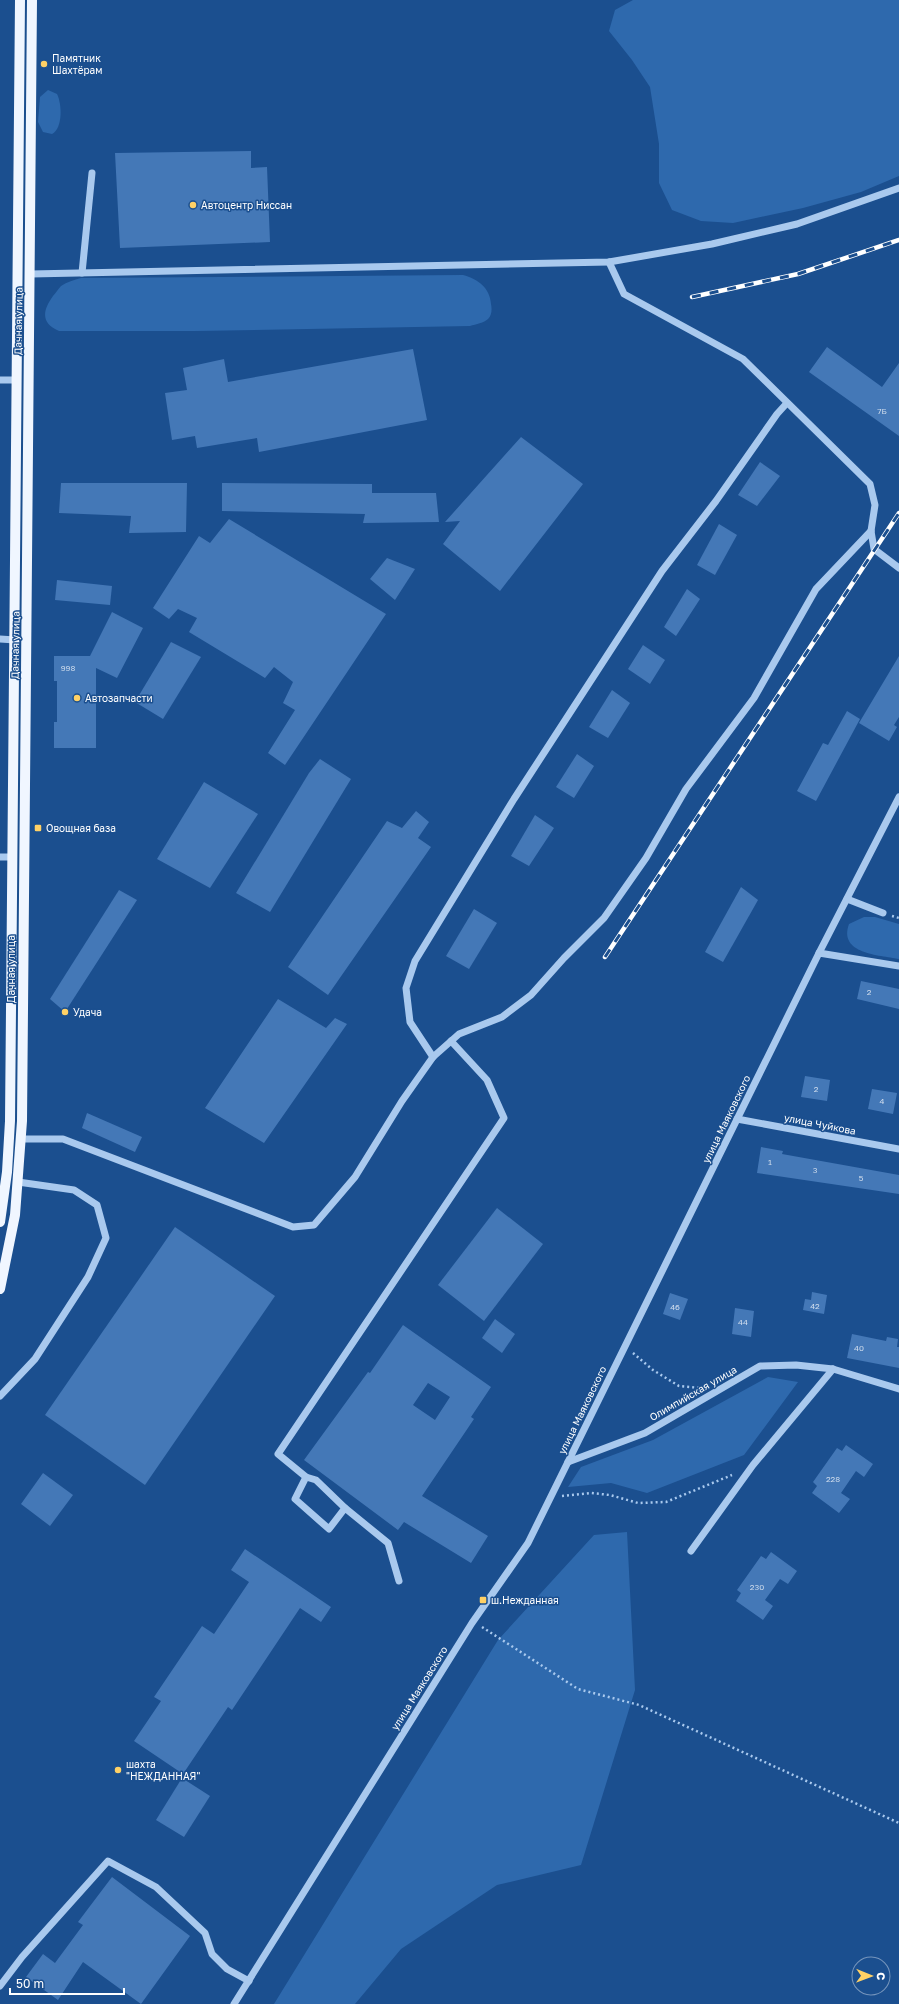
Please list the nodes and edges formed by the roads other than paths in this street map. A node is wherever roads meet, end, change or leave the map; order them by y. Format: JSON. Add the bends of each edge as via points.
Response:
{"nodes":[{"id":1,"x":20,"y":0,"type":"edge"},
{"id":2,"x":32,"y":0,"type":"edge"},
{"id":3,"x":92,"y":173,"type":"dead end"},
{"id":4,"x":899,"y":188,"type":"edge"},
{"id":5,"x":609,"y":262,"type":"junction"},
{"id":6,"x":82,"y":273,"type":"junction"},
{"id":7,"x":18,"y":274,"type":"junction"},
{"id":8,"x":31,"y":274,"type":"junction"},
{"id":9,"x":0,"y":380,"type":"edge"},
{"id":10,"x":17,"y":380,"type":"junction"},
{"id":11,"x":787,"y":403,"type":"junction"},
{"id":12,"x":871,"y":531,"type":"junction"},
{"id":13,"x":899,"y":568,"type":"edge"},
{"id":14,"x":0,"y":640,"type":"edge"},
{"id":15,"x":15,"y":640,"type":"junction"},
{"id":16,"x":27,"y":640,"type":"junction"},
{"id":17,"x":899,"y":797,"type":"edge"},
{"id":18,"x":0,"y":857,"type":"edge"},
{"id":19,"x":12,"y":857,"type":"junction"},
{"id":20,"x":24,"y":857,"type":"junction"},
{"id":21,"x":847,"y":899,"type":"junction"},
{"id":22,"x":883,"y":913,"type":"dead end"},
{"id":23,"x":819,"y":953,"type":"junction"},
{"id":24,"x":899,"y":966,"type":"edge"},
{"id":25,"x":451,"y":1041,"type":"junction"},
{"id":26,"x":433,"y":1057,"type":"junction"},
{"id":27,"x":737,"y":1119,"type":"junction"},
{"id":28,"x":9,"y":1138,"type":"junction"},
{"id":29,"x":21,"y":1139,"type":"junction"},
{"id":30,"x":899,"y":1149,"type":"edge"},
{"id":31,"x":18,"y":1182,"type":"junction"},
{"id":32,"x":0,"y":1222,"type":"edge"},
{"id":33,"x":0,"y":1289,"type":"edge"},
{"id":34,"x":833,"y":1369,"type":"junction"},
{"id":35,"x":899,"y":1389,"type":"edge"},
{"id":36,"x":0,"y":1396,"type":"edge"},
{"id":37,"x":568,"y":1462,"type":"junction"},
{"id":38,"x":306,"y":1477,"type":"junction"},
{"id":39,"x":345,"y":1508,"type":"junction"},
{"id":40,"x":691,"y":1551,"type":"dead end"},
{"id":41,"x":399,"y":1580,"type":"dead end"},
{"id":42,"x":249,"y":1980,"type":"junction"},
{"id":43,"x":0,"y":1986,"type":"edge"},
{"id":44,"x":234,"y":2004,"type":"edge"}],
"edges":[{"from":1,"to":7,"type":"main road","name":"Дачная улица"},
{"from":2,"to":8,"type":"main road","name":"Дачная улица"},
{"from":3,"to":6,"type":"street"},
{"from":4,"to":5,"type":"street","via":[[797,224],[712,244]]},
{"from":5,"to":6,"type":"street"},
{"from":5,"to":11,"type":"street","via":[[624,294],[743,359]]},
{"from":6,"to":8,"type":"street"},
{"from":7,"to":8,"type":"main road"},
{"from":7,"to":10,"type":"main road","name":"Дачная улица"},
{"from":8,"to":16,"type":"main road","name":"Дачная улица"},
{"from":9,"to":10,"type":"street"},
{"from":10,"to":15,"type":"main road","name":"Дачная улица"},
{"from":11,"to":12,"type":"street","via":[[870,484],[876,505]]},
{"from":11,"to":26,"type":"street","via":[[662,571],[514,799],[415,961],[406,988],[410,1022]]},
{"from":12,"to":13,"type":"street","via":[[874,549]]},
{"from":12,"to":25,"type":"street","via":[[816,589],[754,698],[686,789],[646,858],[604,918],[531,996],[502,1017],[459,1034]]},
{"from":14,"to":15,"type":"street"},
{"from":15,"to":16,"type":"main road"},
{"from":15,"to":19,"type":"main road","name":"Дачная улица"},
{"from":16,"to":20,"type":"main road","name":"Дачная улица"},
{"from":17,"to":21,"type":"street","name":"улица Маяковского"},
{"from":18,"to":19,"type":"street"},
{"from":19,"to":20,"type":"main road"},
{"from":19,"to":28,"type":"main road","name":"Дачная улица"},
{"from":20,"to":29,"type":"main road","name":"Дачная улица"},
{"from":21,"to":22,"type":"street"},
{"from":21,"to":23,"type":"street","name":"улица Маяковского"},
{"from":23,"to":24,"type":"street"},
{"from":23,"to":27,"type":"street","name":"улица Маяковского"},
{"from":25,"to":26,"type":"street"},
{"from":25,"to":38,"type":"street","via":[[487,1080],[504,1118],[278,1454]]},
{"from":26,"to":29,"type":"street","via":[[402,1101],[355,1177],[314,1225],[293,1227],[63,1139]]},
{"from":27,"to":30,"type":"street","name":"улица Чуйкова"},
{"from":27,"to":37,"type":"street","name":"улица Маяковского"},
{"from":28,"to":29,"type":"main road"},
{"from":28,"to":32,"type":"main road","name":"Дачная улица"},
{"from":29,"to":31,"type":"main road","name":"Дачная улица"},
{"from":31,"to":33,"type":"main road","name":"Дачная улица","via":[[10,1243]]},
{"from":31,"to":36,"type":"street","via":[[74,1190],[97,1205],[106,1238],[88,1277],[35,1359]]},
{"from":34,"to":35,"type":"street","name":"Олимпийская улица"},
{"from":34,"to":37,"type":"street","name":"Олимпийская улица","via":[[796,1365],[760,1366],[645,1433]]},
{"from":34,"to":40,"type":"street","via":[[753,1465]]},
{"from":37,"to":42,"type":"street","name":"улица Маяковского","via":[[528,1543],[472,1623]]},
{"from":38,"to":39,"type":"street","via":[[316,1480]]},
{"from":38,"to":39,"type":"street","via":[[295,1499],[329,1529]]},
{"from":39,"to":41,"type":"street","via":[[388,1543]]},
{"from":42,"to":43,"type":"street","via":[[227,1969],[212,1954],[205,1932],[156,1887],[108,1861],[22,1957]]},
{"from":42,"to":44,"type":"street","name":"улица Маяковского"}]}
